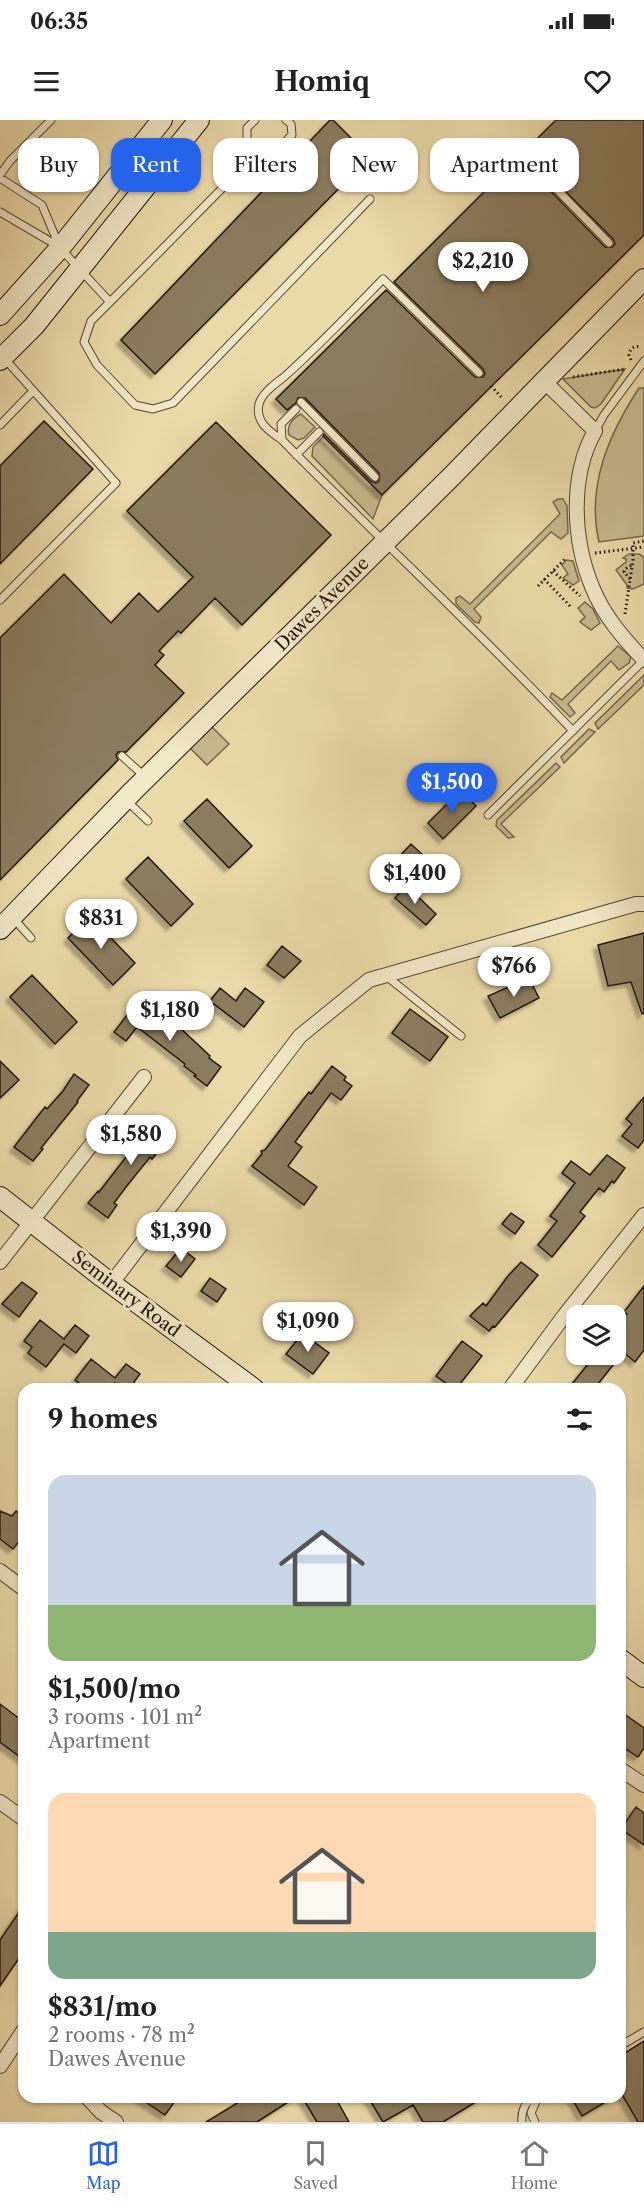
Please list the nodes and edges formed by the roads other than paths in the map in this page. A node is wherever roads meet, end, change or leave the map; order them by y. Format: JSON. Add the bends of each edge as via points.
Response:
{"nodes":[{"id":1,"x":51,"y":120,"type":"edge"},
{"id":2,"x":162,"y":120,"type":"edge"},
{"id":3,"x":200,"y":120,"type":"edge"},
{"id":4,"x":255,"y":120,"type":"edge"},
{"id":5,"x":286,"y":120,"type":"edge"},
{"id":6,"x":247,"y":138,"type":"edge"},
{"id":7,"x":289,"y":138,"type":"edge"},
{"id":8,"x":0,"y":176,"type":"edge"},
{"id":9,"x":219,"y":192,"type":"edge"},
{"id":10,"x":559,"y":192,"type":"edge"},
{"id":11,"x":370,"y":200,"type":"dead end"},
{"id":12,"x":0,"y":212,"type":"edge"},
{"id":13,"x":609,"y":243,"type":"dead end"},
{"id":14,"x":60,"y":248,"type":"junction"},
{"id":15,"x":79,"y":270,"type":"junction"},
{"id":16,"x":644,"y":279,"type":"edge"},
{"id":17,"x":110,"y":302,"type":"junction"},
{"id":18,"x":0,"y":315,"type":"edge"},
{"id":19,"x":1,"y":358,"type":"edge"},
{"id":20,"x":644,"y":361,"type":"edge"},
{"id":21,"x":479,"y":373,"type":"dead end"},
{"id":22,"x":544,"y":381,"type":"junction"},
{"id":23,"x":33,"y":391,"type":"junction"},
{"id":24,"x":0,"y":425,"type":"edge"},
{"id":25,"x":596,"y":431,"type":"junction"},
{"id":26,"x":319,"y":432,"type":"dead end"},
{"id":27,"x":282,"y":440,"type":"junction"},
{"id":28,"x":296,"y":455,"type":"junction"},
{"id":29,"x":375,"y":477,"type":"dead end"},
{"id":30,"x":384,"y":543,"type":"junction"},
{"id":31,"x":0,"y":600,"type":"edge"},
{"id":32,"x":644,"y":660,"type":"edge"},
{"id":33,"x":573,"y":731,"type":"junction"},
{"id":34,"x":122,"y":756,"type":"dead end"},
{"id":35,"x":146,"y":778,"type":"junction"},
{"id":36,"x":125,"y":799,"type":"junction"},
{"id":37,"x":488,"y":815,"type":"dead end"},
{"id":38,"x":148,"y":821,"type":"dead end"},
{"id":39,"x":644,"y":904,"type":"edge"},
{"id":40,"x":6,"y":923,"type":"edge"},
{"id":41,"x":31,"y":938,"type":"dead end"},
{"id":42,"x":385,"y":975,"type":"junction"},
{"id":43,"x":461,"y":1036,"type":"dead end"},
{"id":44,"x":144,"y":1077,"type":"dead end"},
{"id":45,"x":0,"y":1197,"type":"edge"},
{"id":46,"x":644,"y":1215,"type":"edge"},
{"id":47,"x":31,"y":1221,"type":"junction"},
{"id":48,"x":0,"y":1262,"type":"edge"},
{"id":49,"x":111,"y":1284,"type":"junction"},
{"id":50,"x":246,"y":1383,"type":"edge"},
{"id":51,"x":514,"y":1383,"type":"edge"},
{"id":52,"x":0,"y":1571,"type":"edge"},
{"id":53,"x":18,"y":1584,"type":"edge"},
{"id":54,"x":626,"y":1664,"type":"edge"},
{"id":55,"x":644,"y":1677,"type":"edge"},
{"id":56,"x":626,"y":1773,"type":"edge"},
{"id":57,"x":643,"y":1783,"type":"edge"},
{"id":58,"x":0,"y":1802,"type":"edge"},
{"id":59,"x":18,"y":1815,"type":"edge"},
{"id":60,"x":644,"y":2032,"type":"edge"},
{"id":61,"x":18,"y":2041,"type":"edge"},
{"id":62,"x":626,"y":2042,"type":"edge"},
{"id":63,"x":0,"y":2066,"type":"edge"},
{"id":64,"x":93,"y":2103,"type":"edge"},
{"id":65,"x":526,"y":2103,"type":"edge"},
{"id":66,"x":535,"y":2103,"type":"edge"},
{"id":67,"x":116,"y":2122,"type":"edge"},
{"id":68,"x":522,"y":2122,"type":"edge"},
{"id":69,"x":535,"y":2122,"type":"edge"}],
"edges":[{"from":1,"to":8,"type":"lane"},
{"from":2,"to":14,"type":"main road"},
{"from":3,"to":15,"type":"main road"},
{"from":4,"to":6,"type":"lane","via":[[247,128]]},
{"from":5,"to":7,"type":"lane","via":[[291,124]]},
{"from":8,"to":14,"type":"lane","via":[[42,205]]},
{"from":9,"to":17,"type":"lane"},
{"from":10,"to":13,"type":"lane"},
{"from":11,"to":17,"type":"lane","via":[[173,403],[153,410],[135,405],[97,364],[84,342],[91,321]]},
{"from":12,"to":14,"type":"lane"},
{"from":14,"to":15,"type":"lane"},
{"from":14,"to":18,"type":"main road"},
{"from":15,"to":17,"type":"lane"},
{"from":15,"to":19,"type":"main road","via":[[34,326]]},
{"from":16,"to":22,"type":"main road","name":"Dawes Avenue"},
{"from":19,"to":23,"type":"lane"},
{"from":20,"to":25,"type":"lane"},
{"from":21,"to":27,"type":"lane","via":[[383,279],[259,402],[258,414],[264,427]]},
{"from":22,"to":25,"type":"street"},
{"from":22,"to":30,"type":"main road","name":"Dawes Avenue"},
{"from":23,"to":24,"type":"lane"},
{"from":23,"to":31,"type":"lane","via":[[116,483]]},
{"from":25,"to":32,"type":"street","via":[[580,469],[578,521],[582,555],[602,607]]},
{"from":26,"to":28,"type":"lane"},
{"from":27,"to":28,"type":"lane"},
{"from":27,"to":29,"type":"lane","via":[[281,424],[298,405]]},
{"from":28,"to":30,"type":"lane"},
{"from":30,"to":33,"type":"lane"},
{"from":30,"to":35,"type":"main road","name":"Dawes Avenue"},
{"from":32,"to":33,"type":"lane"},
{"from":33,"to":37,"type":"lane"},
{"from":34,"to":35,"type":"lane"},
{"from":35,"to":36,"type":"main road","name":"Dawes Avenue"},
{"from":36,"to":38,"type":"lane"},
{"from":36,"to":40,"type":"main road","name":"Dawes Avenue"},
{"from":39,"to":42,"type":"street"},
{"from":40,"to":41,"type":"lane"},
{"from":42,"to":43,"type":"lane"},
{"from":42,"to":49,"type":"street","via":[[369,980],[300,1036]]},
{"from":44,"to":47,"type":"street"},
{"from":45,"to":47,"type":"main road","name":"Seminary Road"},
{"from":46,"to":51,"type":"street"},
{"from":47,"to":48,"type":"street"},
{"from":47,"to":49,"type":"main road","name":"Seminary Road"},
{"from":49,"to":50,"type":"main road","name":"Seminary Road"},
{"from":52,"to":53,"type":"street"},
{"from":54,"to":55,"type":"main road"},
{"from":56,"to":57,"type":"street"},
{"from":58,"to":59,"type":"street"},
{"from":60,"to":62,"type":"lane"},
{"from":61,"to":63,"type":"street"},
{"from":64,"to":67,"type":"street"},
{"from":65,"to":68,"type":"lane"},
{"from":66,"to":69,"type":"lane","via":[[531,2113]]}]}
